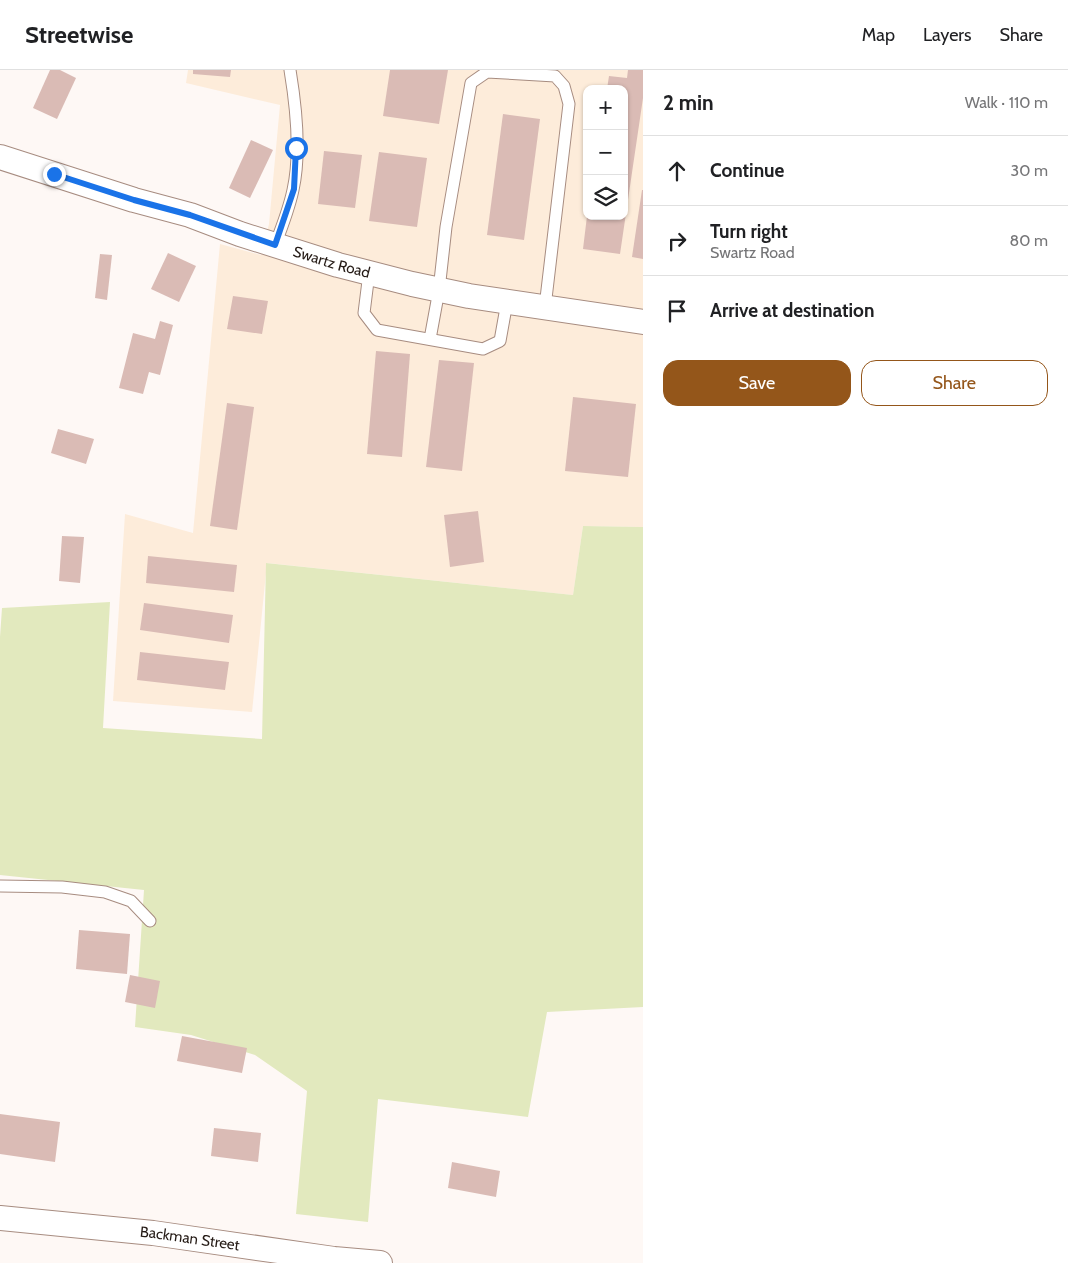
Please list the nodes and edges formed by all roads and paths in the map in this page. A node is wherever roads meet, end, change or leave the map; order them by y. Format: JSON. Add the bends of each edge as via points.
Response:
{"nodes":[{"id":1,"x":290,"y":70,"type":"edge"},
{"id":2,"x":0,"y":157,"type":"edge"},
{"id":3,"x":275,"y":245,"type":"junction"},
{"id":4,"x":369,"y":273,"type":"junction"},
{"id":5,"x":439,"y":290,"type":"junction"},
{"id":6,"x":507,"y":302,"type":"junction"},
{"id":7,"x":545,"y":307,"type":"junction"},
{"id":8,"x":643,"y":322,"type":"edge"},
{"id":9,"x":430,"y":339,"type":"junction"},
{"id":10,"x":0,"y":886,"type":"edge"},
{"id":11,"x":150,"y":921,"type":"dead end"},
{"id":12,"x":0,"y":1218,"type":"edge"},
{"id":13,"x":333,"y":1261,"type":"edge"},
{"id":14,"x":380,"y":1263,"type":"edge"}],
"edges":[{"from":1,"to":3,"type":"lane","via":[[296,166],[294,189]]},
{"from":2,"to":3,"type":"street","name":"Swartz Road","via":[[190,215]]},
{"from":3,"to":4,"type":"street","name":"Swartz Road"},
{"from":4,"to":5,"type":"street","name":"Swartz Road"},
{"from":4,"to":9,"type":"lane","via":[[364,313],[377,330]]},
{"from":5,"to":6,"type":"street","name":"Swartz Road"},
{"from":5,"to":7,"type":"lane","via":[[446,227],[471,83],[487,72],[555,76],[564,86],[569,104]]},
{"from":5,"to":9,"type":"lane"},
{"from":6,"to":7,"type":"street","name":"Swartz Road"},
{"from":6,"to":9,"type":"lane","via":[[500,341],[483,349]]},
{"from":7,"to":8,"type":"street","name":"Swartz Road"},
{"from":10,"to":11,"type":"lane","via":[[62,887],[105,892],[131,901]]},
{"from":12,"to":13,"type":"street","name":"Backman Street","via":[[152,1233]]},
{"from":13,"to":14,"type":"street","name":"Backman Street"}]}
